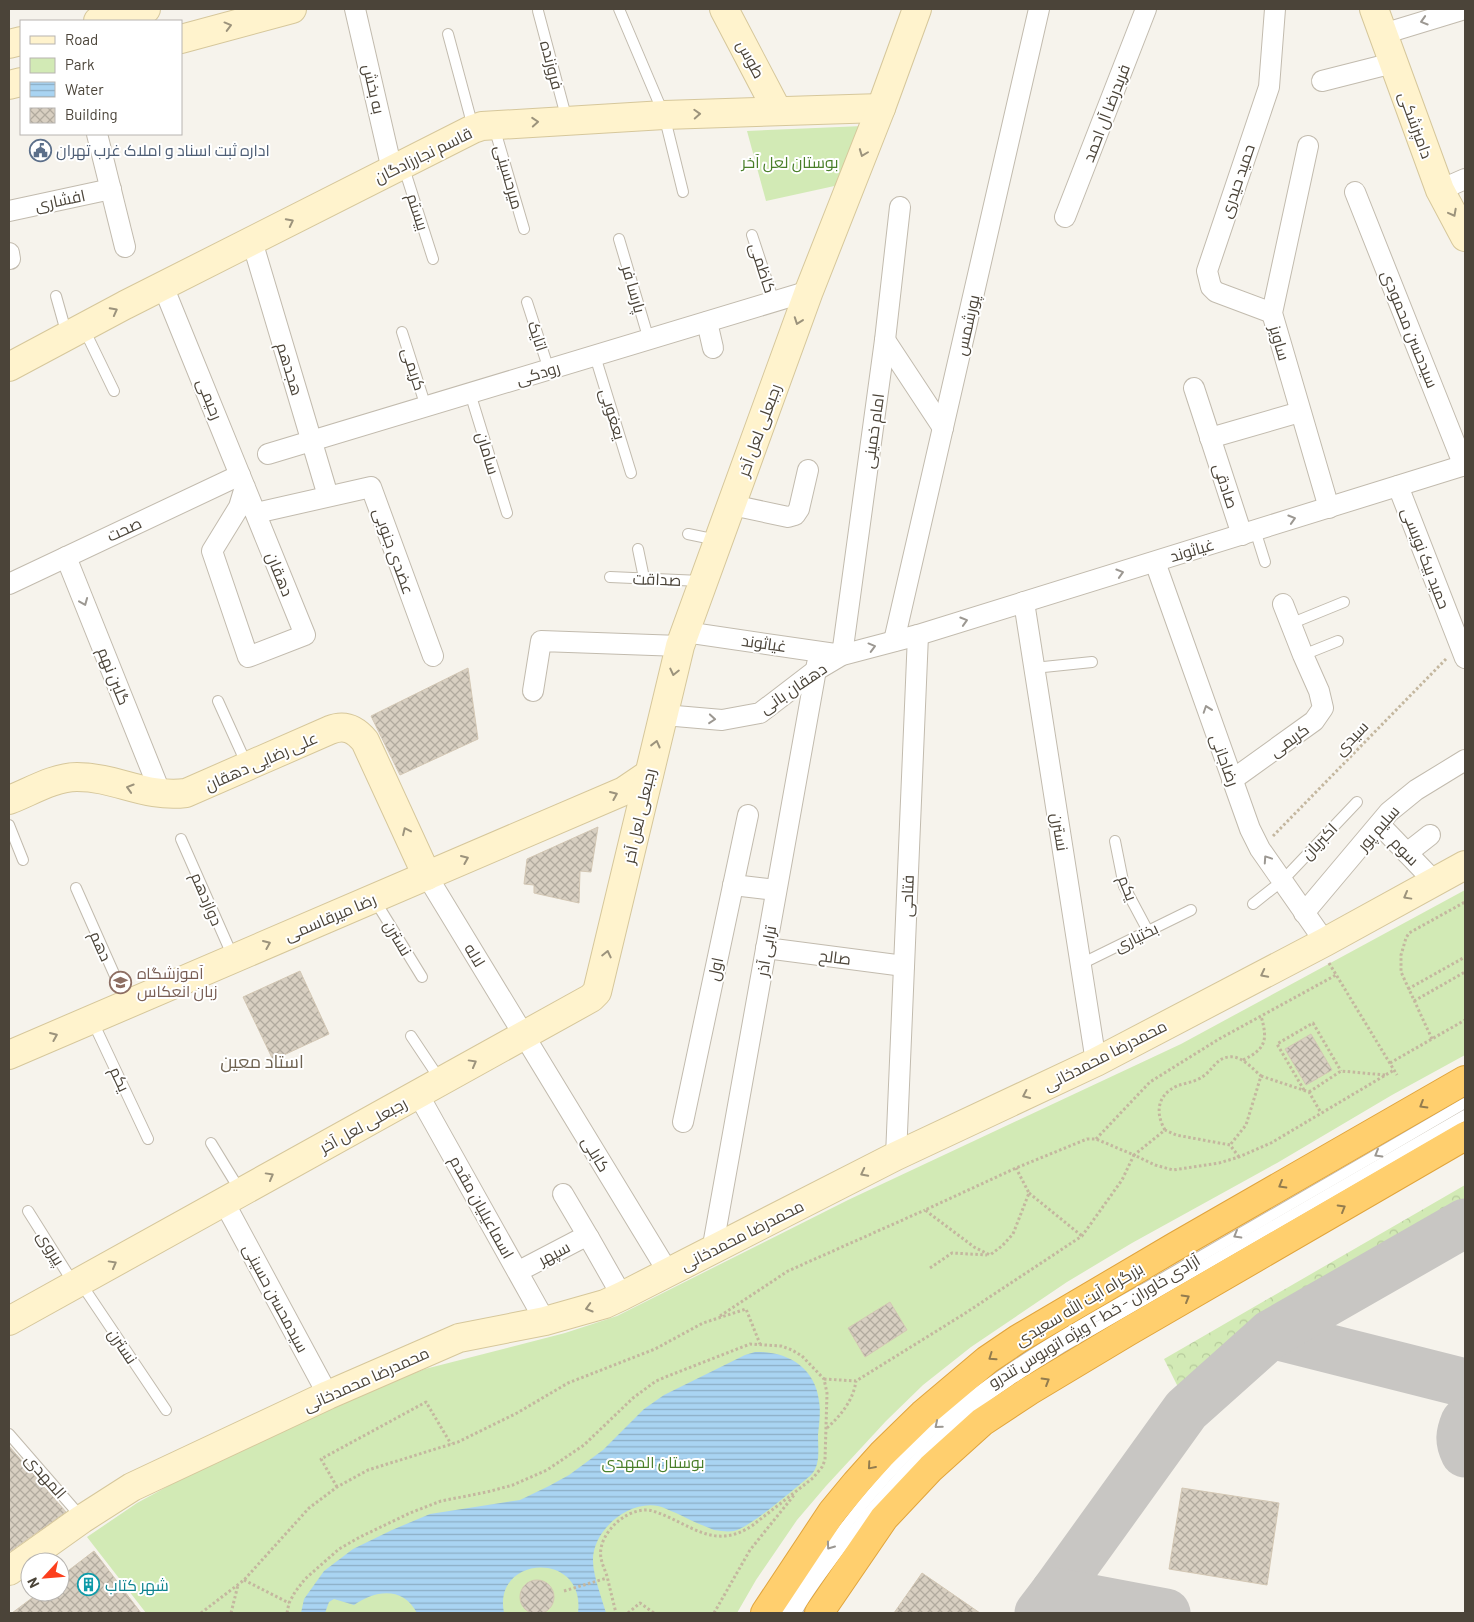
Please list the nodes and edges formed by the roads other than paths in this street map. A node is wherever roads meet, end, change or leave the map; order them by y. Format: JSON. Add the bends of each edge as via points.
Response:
{"nodes":[{"id":1,"x":143,"y":9,"type":"edge"},
{"id":2,"x":292,"y":9,"type":"edge"},
{"id":3,"x":355,"y":9,"type":"edge"},
{"id":4,"x":619,"y":9,"type":"edge"},
{"id":5,"x":724,"y":9,"type":"edge"},
{"id":6,"x":917,"y":9,"type":"edge"},
{"id":7,"x":1039,"y":9,"type":"edge"},
{"id":8,"x":1146,"y":9,"type":"edge"},
{"id":9,"x":1275,"y":9,"type":"edge"},
{"id":10,"x":1465,"y":9,"type":"edge"},
{"id":11,"x":538,"y":11,"type":"dead end"},
{"id":12,"x":102,"y":20,"type":"edge"},
{"id":13,"x":1378,"y":21,"type":"edge"},
{"id":14,"x":448,"y":34,"type":"dead end"},
{"id":15,"x":182,"y":39,"type":"edge"},
{"id":16,"x":1393,"y":63,"type":"junction"},
{"id":17,"x":1322,"y":81,"type":"dead end"},
{"id":18,"x":881,"y":108,"type":"junction"},
{"id":19,"x":778,"y":110,"type":"junction"},
{"id":20,"x":664,"y":115,"type":"junction"},
{"id":21,"x":567,"y":120,"type":"junction"},
{"id":22,"x":483,"y":127,"type":"junction"},
{"id":23,"x":97,"y":135,"type":"edge"},
{"id":24,"x":1308,"y":146,"type":"dead end"},
{"id":25,"x":397,"y":168,"type":"junction"},
{"id":26,"x":1465,"y":179,"type":"edge"},
{"id":27,"x":111,"y":189,"type":"junction"},
{"id":28,"x":1440,"y":190,"type":"junction"},
{"id":29,"x":683,"y":192,"type":"dead end"},
{"id":30,"x":1355,"y":192,"type":"dead end"},
{"id":31,"x":900,"y":207,"type":"dead end"},
{"id":32,"x":9,"y":211,"type":"edge"},
{"id":33,"x":1065,"y":217,"type":"dead end"},
{"id":34,"x":524,"y":230,"type":"dead end"},
{"id":35,"x":752,"y":235,"type":"dead end"},
{"id":36,"x":1465,"y":237,"type":"edge"},
{"id":37,"x":619,"y":239,"type":"dead end"},
{"id":38,"x":252,"y":241,"type":"junction"},
{"id":39,"x":125,"y":247,"type":"dead end"},
{"id":40,"x":433,"y":259,"type":"dead end"},
{"id":41,"x":163,"y":286,"type":"junction"},
{"id":42,"x":809,"y":291,"type":"junction"},
{"id":43,"x":56,"y":296,"type":"dead end"},
{"id":44,"x":527,"y":302,"type":"dead end"},
{"id":45,"x":774,"y":302,"type":"junction"},
{"id":46,"x":1272,"y":313,"type":"junction"},
{"id":47,"x":707,"y":322,"type":"junction"},
{"id":48,"x":75,"y":331,"type":"junction"},
{"id":49,"x":402,"y":332,"type":"dead end"},
{"id":50,"x":649,"y":340,"type":"junction"},
{"id":51,"x":885,"y":340,"type":"junction"},
{"id":52,"x":713,"y":348,"type":"dead end"},
{"id":53,"x":595,"y":356,"type":"junction"},
{"id":54,"x":9,"y":367,"type":"edge"},
{"id":55,"x":549,"y":370,"type":"junction"},
{"id":56,"x":1194,"y":388,"type":"dead end"},
{"id":57,"x":114,"y":391,"type":"dead end"},
{"id":58,"x":470,"y":394,"type":"junction"},
{"id":59,"x":426,"y":407,"type":"junction"},
{"id":60,"x":1300,"y":412,"type":"junction"},
{"id":61,"x":943,"y":428,"type":"junction"},
{"id":62,"x":1210,"y":438,"type":"junction"},
{"id":63,"x":311,"y":441,"type":"junction"},
{"id":64,"x":268,"y":454,"type":"dead end"},
{"id":65,"x":1465,"y":466,"type":"edge"},
{"id":66,"x":808,"y":470,"type":"dead end"},
{"id":67,"x":631,"y":473,"type":"dead end"},
{"id":68,"x":243,"y":481,"type":"junction"},
{"id":69,"x":1398,"y":486,"type":"junction"},
{"id":70,"x":328,"y":496,"type":"junction"},
{"id":71,"x":732,"y":505,"type":"junction"},
{"id":72,"x":1328,"y":508,"type":"junction"},
{"id":73,"x":256,"y":513,"type":"junction"},
{"id":74,"x":507,"y":514,"type":"dead end"},
{"id":75,"x":1249,"y":533,"type":"junction"},
{"id":76,"x":688,"y":534,"type":"dead end"},
{"id":77,"x":718,"y":541,"type":"junction"},
{"id":78,"x":638,"y":549,"type":"dead end"},
{"id":79,"x":66,"y":557,"type":"junction"},
{"id":80,"x":1155,"y":562,"type":"junction"},
{"id":81,"x":1265,"y":562,"type":"dead end"},
{"id":82,"x":610,"y":577,"type":"dead end"},
{"id":83,"x":644,"y":578,"type":"junction"},
{"id":84,"x":704,"y":581,"type":"junction"},
{"id":85,"x":9,"y":584,"type":"edge"},
{"id":86,"x":1024,"y":602,"type":"junction"},
{"id":87,"x":1344,"y":602,"type":"dead end"},
{"id":88,"x":1283,"y":604,"type":"dead end"},
{"id":89,"x":1290,"y":624,"type":"junction"},
{"id":90,"x":918,"y":635,"type":"junction"},
{"id":91,"x":682,"y":639,"type":"junction"},
{"id":92,"x":894,"y":641,"type":"junction"},
{"id":93,"x":1338,"y":642,"type":"dead end"},
{"id":94,"x":819,"y":650,"type":"junction"},
{"id":95,"x":1463,"y":651,"type":"edge"},
{"id":96,"x":842,"y":655,"type":"junction"},
{"id":97,"x":1303,"y":655,"type":"junction"},
{"id":98,"x":432,"y":656,"type":"dead end"},
{"id":99,"x":1092,"y":662,"type":"dead end"},
{"id":100,"x":1034,"y":668,"type":"junction"},
{"id":101,"x":816,"y":671,"type":"junction"},
{"id":102,"x":533,"y":691,"type":"dead end"},
{"id":103,"x":218,"y":701,"type":"dead end"},
{"id":104,"x":664,"y":715,"type":"junction"},
{"id":105,"x":1464,"y":765,"type":"edge"},
{"id":106,"x":248,"y":766,"type":"junction"},
{"id":107,"x":649,"y":774,"type":"junction"},
{"id":108,"x":1232,"y":780,"type":"junction"},
{"id":109,"x":11,"y":793,"type":"edge"},
{"id":110,"x":161,"y":794,"type":"junction"},
{"id":111,"x":1357,"y":802,"type":"dead end"},
{"id":112,"x":748,"y":815,"type":"dead end"},
{"id":113,"x":9,"y":825,"type":"edge"},
{"id":114,"x":1380,"y":825,"type":"junction"},
{"id":115,"x":1430,"y":835,"type":"dead end"},
{"id":116,"x":181,"y":839,"type":"dead end"},
{"id":117,"x":1115,"y":842,"type":"dead end"},
{"id":118,"x":1407,"y":853,"type":"junction"},
{"id":119,"x":23,"y":860,"type":"dead end"},
{"id":120,"x":1465,"y":865,"type":"edge"},
{"id":121,"x":427,"y":876,"type":"junction"},
{"id":122,"x":1431,"y":878,"type":"dead end"},
{"id":123,"x":1282,"y":880,"type":"junction"},
{"id":124,"x":733,"y":885,"type":"junction"},
{"id":125,"x":76,"y":888,"type":"dead end"},
{"id":126,"x":776,"y":890,"type":"junction"},
{"id":127,"x":374,"y":898,"type":"junction"},
{"id":128,"x":1253,"y":904,"type":"dead end"},
{"id":129,"x":1191,"y":910,"type":"dead end"},
{"id":130,"x":1304,"y":913,"type":"junction"},
{"id":131,"x":1148,"y":931,"type":"junction"},
{"id":132,"x":1322,"y":944,"type":"junction"},
{"id":133,"x":766,"y":948,"type":"junction"},
{"id":134,"x":233,"y":959,"type":"junction"},
{"id":135,"x":1080,"y":964,"type":"junction"},
{"id":136,"x":904,"y":966,"type":"junction"},
{"id":137,"x":422,"y":977,"type":"dead end"},
{"id":138,"x":127,"y":1005,"type":"junction"},
{"id":139,"x":92,"y":1020,"type":"junction"},
{"id":140,"x":524,"y":1035,"type":"junction"},
{"id":141,"x":411,"y":1036,"type":"dead end"},
{"id":142,"x":12,"y":1051,"type":"edge"},
{"id":143,"x":1096,"y":1062,"type":"junction"},
{"id":144,"x":1465,"y":1080,"type":"edge"},
{"id":145,"x":430,"y":1088,"type":"junction"},
{"id":146,"x":1465,"y":1103,"type":"edge"},
{"id":147,"x":1465,"y":1115,"type":"edge"},
{"id":148,"x":683,"y":1122,"type":"dead end"},
{"id":149,"x":1465,"y":1136,"type":"edge"},
{"id":150,"x":148,"y":1139,"type":"dead end"},
{"id":151,"x":212,"y":1143,"type":"dead end"},
{"id":152,"x":896,"y":1156,"type":"junction"},
{"id":153,"x":562,"y":1194,"type":"dead end"},
{"id":154,"x":233,"y":1197,"type":"junction"},
{"id":155,"x":28,"y":1211,"type":"dead end"},
{"id":156,"x":589,"y":1238,"type":"junction"},
{"id":157,"x":712,"y":1251,"type":"junction"},
{"id":158,"x":519,"y":1271,"type":"junction"},
{"id":159,"x":668,"y":1272,"type":"junction"},
{"id":160,"x":77,"y":1284,"type":"junction"},
{"id":161,"x":622,"y":1296,"type":"junction"},
{"id":162,"x":9,"y":1321,"type":"edge"},
{"id":163,"x":545,"y":1321,"type":"junction"},
{"id":164,"x":328,"y":1394,"type":"junction"},
{"id":165,"x":166,"y":1410,"type":"dead end"},
{"id":166,"x":9,"y":1434,"type":"edge"},
{"id":167,"x":82,"y":1519,"type":"junction"},
{"id":168,"x":9,"y":1572,"type":"edge"},
{"id":169,"x":765,"y":1613,"type":"edge"},
{"id":170,"x":786,"y":1613,"type":"edge"},
{"id":171,"x":796,"y":1613,"type":"edge"},
{"id":172,"x":819,"y":1613,"type":"edge"}],
"edges":[{"from":1,"to":12,"type":"street"},
{"from":15,"to":2,"type":"street","one_way":true},
{"from":3,"to":25,"type":"street","name":"به بخش"},
{"from":4,"to":20,"type":"lane"},
{"from":5,"to":19,"type":"street","name":"طوس"},
{"from":6,"to":18,"type":"street","name":"رجبعلی لعل آخر"},
{"from":7,"to":61,"type":"street","name":"پورشمس"},
{"from":8,"to":33,"type":"street","name":"فریدرضا آل احمد"},
{"from":9,"to":46,"type":"street","name":"حمید حیدری","via":[[1269,87],[1207,271],[1211,287],[1216,292]]},
{"from":10,"to":13,"type":"street","one_way":true},
{"from":11,"to":21,"type":"lane","name":"فروزنده"},
{"from":13,"to":16,"type":"street","name":"دامپزشکی"},
{"from":14,"to":22,"type":"lane","name":"میرحسینی"},
{"from":16,"to":17,"type":"street"},
{"from":16,"to":28,"type":"street","name":"دامپزشکی"},
{"from":18,"to":19,"type":"street","name":"قاسم نجارزادگان"},
{"from":18,"to":42,"type":"street","name":"رجبعلی لعل آخر","one_way":true},
{"from":20,"to":19,"type":"street","name":"قاسم نجارزادگان","one_way":true},
{"from":20,"to":21,"type":"street","name":"قاسم نجارزادگان"},
{"from":20,"to":29,"type":"lane"},
{"from":22,"to":21,"type":"street","name":"قاسم نجارزادگان","one_way":true},
{"from":22,"to":25,"type":"street","name":"قاسم نجارزادگان"},
{"from":22,"to":34,"type":"lane","name":"میرحسینی"},
{"from":23,"to":27,"type":"street"},
{"from":24,"to":46,"type":"street","name":"ساویز"},
{"from":38,"to":25,"type":"street","name":"قاسم نجارزادگان","one_way":true},
{"from":25,"to":40,"type":"lane","name":"بیستم"},
{"from":26,"to":28,"type":"street"},
{"from":27,"to":32,"type":"street","name":"افشاری"},
{"from":27,"to":39,"type":"street"},
{"from":28,"to":36,"type":"street","name":"دامپزشکی","one_way":true},
{"from":30,"to":65,"type":"street","name":"سیدحسن محمودی"},
{"from":31,"to":51,"type":"street","name":"امام خمینی"},
{"from":35,"to":45,"type":"lane","name":"کاظمی"},
{"from":37,"to":50,"type":"lane","name":"پارسا فر"},
{"from":38,"to":41,"type":"street","name":"قاسم نجارزادگان"},
{"from":38,"to":63,"type":"street","name":"هجدهم"},
{"from":48,"to":41,"type":"street","name":"قاسم نجارزادگان","one_way":true},
{"from":41,"to":68,"type":"street","name":"رحیمی"},
{"from":42,"to":45,"type":"street","name":"رودکی"},
{"from":42,"to":71,"type":"street","name":"رجبعلی لعل آخر","one_way":true},
{"from":43,"to":48,"type":"lane"},
{"from":44,"to":55,"type":"lane","name":"اتایک"},
{"from":45,"to":47,"type":"street","name":"رودکی"},
{"from":46,"to":60,"type":"street","name":"ساویز"},
{"from":47,"to":50,"type":"street","name":"رودکی"},
{"from":47,"to":52,"type":"street"},
{"from":48,"to":54,"type":"street","name":"قاسم نجارزادگان"},
{"from":48,"to":57,"type":"lane"},
{"from":49,"to":59,"type":"lane","name":"کریمی"},
{"from":50,"to":53,"type":"street","name":"رودکی"},
{"from":51,"to":61,"type":"street"},
{"from":51,"to":96,"type":"street","name":"امام خمینی"},
{"from":53,"to":55,"type":"street","name":"رودکی"},
{"from":53,"to":67,"type":"lane","name":"یعغوبی"},
{"from":55,"to":58,"type":"street","name":"رودکی"},
{"from":56,"to":62,"type":"street","name":"صادقی"},
{"from":58,"to":59,"type":"street","name":"رودکی"},
{"from":58,"to":74,"type":"lane","name":"سامان"},
{"from":59,"to":63,"type":"street","name":"رودکی"},
{"from":60,"to":62,"type":"street"},
{"from":60,"to":72,"type":"street","name":"ساویز"},
{"from":61,"to":92,"type":"street","name":"پورشمس"},
{"from":62,"to":75,"type":"street","name":"صادقی"},
{"from":63,"to":64,"type":"street","name":"رودکی"},
{"from":63,"to":70,"type":"street","name":"هجدهم"},
{"from":65,"to":69,"type":"street","name":"غیاثوند"},
{"from":66,"to":71,"type":"street","via":[[795,514],[788,517]]},
{"from":68,"to":73,"type":"street","name":"رحیمی"},
{"from":68,"to":73,"type":"street","name":"دهقان","via":[[239,507],[212,551],[248,657],[305,635]]},
{"from":68,"to":79,"type":"street","name":"صحت"},
{"from":69,"to":72,"type":"street","name":"غیاثوند"},
{"from":69,"to":95,"type":"street","name":"حمید بیک نویسی"},
{"from":70,"to":73,"type":"street"},
{"from":70,"to":98,"type":"street","name":"عضدی جنوبی","via":[[371,487]]},
{"from":71,"to":77,"type":"street","name":"رجبعلی لعل آخر"},
{"from":75,"to":72,"type":"street","name":"غیاثوند","one_way":true},
{"from":75,"to":80,"type":"street","name":"غیاثوند"},
{"from":75,"to":81,"type":"lane"},
{"from":76,"to":77,"type":"lane"},
{"from":77,"to":84,"type":"street","name":"رجبعلی لعل آخر"},
{"from":78,"to":83,"type":"lane"},
{"from":79,"to":85,"type":"street","name":"صحت"},
{"from":79,"to":110,"type":"street","name":"گلبن نهم","one_way":true},
{"from":86,"to":80,"type":"street","name":"غیاثوند","one_way":true},
{"from":108,"to":80,"type":"street","name":"رضاجانی","one_way":true},
{"from":82,"to":83,"type":"lane","name":"صداقت"},
{"from":83,"to":84,"type":"lane","name":"صداقت"},
{"from":84,"to":91,"type":"street","name":"رجبعلی لعل آخر"},
{"from":90,"to":86,"type":"street","name":"غیاثوند","one_way":true},
{"from":86,"to":100,"type":"street","name":"نسترن"},
{"from":87,"to":89,"type":"lane"},
{"from":88,"to":89,"type":"street","name":"کریمی"},
{"from":89,"to":97,"type":"street","name":"کریمی"},
{"from":90,"to":92,"type":"street","name":"دهقان بانی"},
{"from":90,"to":136,"type":"street","name":"فتاحی"},
{"from":91,"to":94,"type":"street","name":"غیاثوند"},
{"from":91,"to":102,"type":"street","name":"غیاثوند","via":[[541,641]]},
{"from":91,"to":104,"type":"street","name":"رجبعلی لعل آخر","one_way":true},
{"from":96,"to":92,"type":"street","name":"دهقان بانی","one_way":true},
{"from":93,"to":97,"type":"lane"},
{"from":94,"to":96,"type":"street","name":"غیاثوند"},
{"from":94,"to":101,"type":"street","name":"ترابی آذر"},
{"from":96,"to":101,"type":"street","name":"دهقان بانی"},
{"from":97,"to":108,"type":"street","name":"کریمی","via":[[1322,699],[1320,714]]},
{"from":99,"to":100,"type":"lane"},
{"from":100,"to":135,"type":"street","name":"نسترن"},
{"from":104,"to":101,"type":"street","name":"دهقان بانی","one_way":true,"via":[[722,720],[760,713]]},
{"from":101,"to":126,"type":"street","name":"ترابی آذر"},
{"from":103,"to":106,"type":"lane"},
{"from":107,"to":104,"type":"street","name":"رجبعلی لعل آخر","one_way":true},
{"from":105,"to":114,"type":"street","name":"سلیم پور","via":[[1405,798]]},
{"from":106,"to":110,"type":"street","name":"علی رضایی دهقان","via":[[186,793]]},
{"from":121,"to":106,"type":"street","name":"علی رضایی دهقان","one_way":true,"via":[[359,733],[338,726]]},
{"from":121,"to":107,"type":"street","name":"رضا میرقاسمی","one_way":true,"via":[[624,791]]},
{"from":140,"to":107,"type":"street","name":"رجبعلی لعل آخر","one_way":true,"via":[[597,992]]},
{"from":123,"to":108,"type":"street","name":"رضاجانی","one_way":true,"via":[[1260,849]]},
{"from":110,"to":109,"type":"street","name":"علی رضایی دهقان","one_way":true,"via":[[109,781],[76,777]]},
{"from":111,"to":123,"type":"lane","name":"اکبریان"},
{"from":112,"to":124,"type":"street","name":"اول"},
{"from":113,"to":119,"type":"lane"},
{"from":114,"to":118,"type":"street","name":"سوم"},
{"from":114,"to":130,"type":"street","name":"سلیم پور"},
{"from":115,"to":118,"type":"street"},
{"from":116,"to":134,"type":"lane","name":"دوازدهم"},
{"from":117,"to":131,"type":"lane","name":"یکم","via":[[1124,886]]},
{"from":118,"to":122,"type":"street","name":"سوم"},
{"from":120,"to":132,"type":"street","name":"محمدرضا محمدخانی","one_way":true},
{"from":121,"to":127,"type":"street","name":"رضا میرقاسمی"},
{"from":121,"to":140,"type":"street","name":"لاله"},
{"from":123,"to":128,"type":"lane","name":"اکبریان"},
{"from":123,"to":130,"type":"street","name":"رضاجانی"},
{"from":124,"to":126,"type":"street"},
{"from":124,"to":148,"type":"street","name":"اول"},
{"from":125,"to":138,"type":"lane","name":"دهم"},
{"from":126,"to":133,"type":"street","name":"ترابی آذر"},
{"from":134,"to":127,"type":"street","name":"رضا میرقاسمی","one_way":true},
{"from":127,"to":137,"type":"lane","name":"نسترن"},
{"from":129,"to":131,"type":"lane","name":"بختیاری"},
{"from":130,"to":132,"type":"street","name":"رضاجانی"},
{"from":131,"to":135,"type":"lane","name":"بختیاری"},
{"from":132,"to":143,"type":"street","name":"محمدرضا محمدخانی","one_way":true},
{"from":133,"to":136,"type":"street","name":"صالح"},
{"from":133,"to":157,"type":"street","name":"ترابی آذر"},
{"from":134,"to":138,"type":"street","name":"رضا میرقاسمی"},
{"from":135,"to":143,"type":"street","name":"نسترن"},
{"from":136,"to":152,"type":"street","name":"فتاحی"},
{"from":138,"to":139,"type":"street","name":"رضا میرقاسمی"},
{"from":142,"to":139,"type":"street","name":"رضا میرقاسمی","one_way":true},
{"from":139,"to":150,"type":"lane","name":"یکم"},
{"from":145,"to":140,"type":"street","name":"رجبعلی لعل آخر","one_way":true},
{"from":140,"to":159,"type":"street","name":"کابلی"},
{"from":141,"to":145,"type":"lane"},
{"from":143,"to":152,"type":"street","name":"محمدرضا محمدخانی","one_way":true},
{"from":144,"to":169,"type":"highway","name":"بزرگراه آیت الله سعیدی","one_way":true,"via":[[1176,1246],[987,1360],[923,1414],[856,1483],[832,1512]]},
{"from":154,"to":145,"type":"street","name":"رجبعلی لعل آخر","one_way":true},
{"from":145,"to":158,"type":"street","name":"اسماعیلیان مقدم"},
{"from":146,"to":170,"type":"lane","name":"آزادی خاوران - خط ۲ ویژه اتوبوس تندرو","one_way":true,"via":[[1103,1312],[1001,1375],[928,1434],[880,1484],[816,1565]]},
{"from":147,"to":171,"type":"lane","name":"آزادی خاوران - خط ۲ ویژه اتوبوس تندرو","via":[[1061,1348],[968,1411],[931,1444],[857,1525]]},
{"from":172,"to":149,"type":"highway","one_way":true,"via":[[884,1518],[931,1468],[982,1422],[1129,1331]]},
{"from":151,"to":154,"type":"lane"},
{"from":152,"to":157,"type":"street","name":"محمدرضا محمدخانی","one_way":true},
{"from":153,"to":156,"type":"street","name":"سپهر"},
{"from":160,"to":154,"type":"street","name":"رجبعلی لعل آخر","one_way":true},
{"from":154,"to":164,"type":"street","name":"سیدمحسن حسینی"},
{"from":155,"to":160,"type":"lane","name":"پیروی"},
{"from":156,"to":158,"type":"street","name":"سپهر","via":[[581,1238]]},
{"from":156,"to":161,"type":"street","name":"سپهر"},
{"from":157,"to":159,"type":"street","name":"محمدرضا محمدخانی"},
{"from":158,"to":163,"type":"street","name":"اسماعیلیان مقدم"},
{"from":159,"to":161,"type":"street","name":"محمدرضا محمدخانی"},
{"from":160,"to":162,"type":"street","name":"رجبعلی لعل آخر"},
{"from":160,"to":165,"type":"lane","name":"نسترن"},
{"from":161,"to":163,"type":"street","name":"محمدرضا محمدخانی","one_way":true},
{"from":163,"to":164,"type":"street","name":"محمدرضا محمدخانی","via":[[459,1338]]},
{"from":164,"to":167,"type":"street","name":"محمدرضا محمدخانی","via":[[132,1486]]},
{"from":166,"to":167,"type":"lane","name":"المهدی"},
{"from":167,"to":168,"type":"street","name":"محمدرضا محمدخانی"}]}
